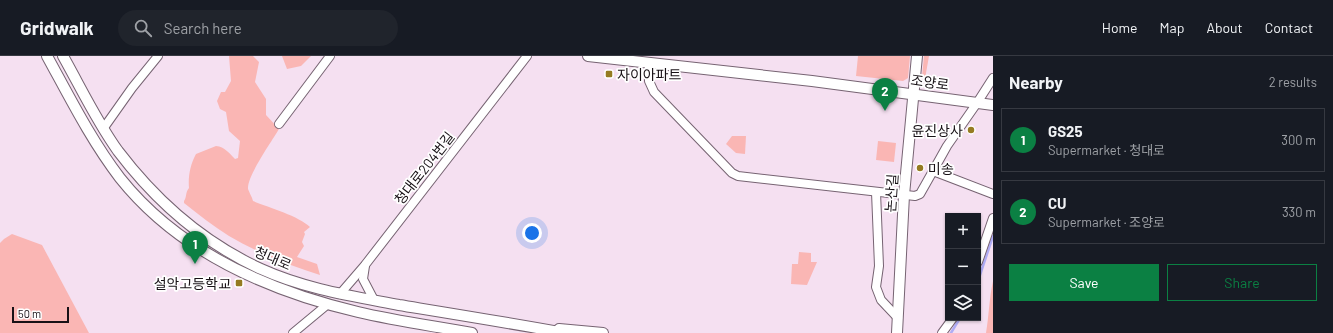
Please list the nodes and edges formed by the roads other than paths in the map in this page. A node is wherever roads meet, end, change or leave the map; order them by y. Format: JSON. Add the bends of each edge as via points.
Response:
{"nodes":[{"id":1,"x":47,"y":56,"type":"edge"},
{"id":2,"x":64,"y":56,"type":"edge"},
{"id":3,"x":158,"y":56,"type":"edge"},
{"id":4,"x":330,"y":56,"type":"edge"},
{"id":5,"x":527,"y":56,"type":"edge"},
{"id":6,"x":588,"y":56,"type":"edge"},
{"id":7,"x":917,"y":56,"type":"edge"},
{"id":8,"x":649,"y":63,"type":"junction"},
{"id":9,"x":993,"y":78,"type":"edge"},
{"id":10,"x":914,"y":94,"type":"junction"},
{"id":11,"x":977,"y":103,"type":"junction"},
{"id":12,"x":993,"y":105,"type":"edge"},
{"id":13,"x":279,"y":124,"type":"dead end"},
{"id":14,"x":103,"y":129,"type":"junction"},
{"id":15,"x":933,"y":171,"type":"junction"},
{"id":16,"x":876,"y":192,"type":"junction"},
{"id":17,"x":993,"y":194,"type":"edge"},
{"id":18,"x":904,"y":195,"type":"junction"},
{"id":19,"x":993,"y":218,"type":"edge"},
{"id":20,"x":200,"y":233,"type":"junction"},
{"id":21,"x":192,"y":243,"type":"junction"},
{"id":22,"x":981,"y":253,"type":"edge"},
{"id":23,"x":365,"y":265,"type":"junction"},
{"id":24,"x":340,"y":294,"type":"junction"},
{"id":25,"x":374,"y":300,"type":"junction"},
{"id":26,"x":328,"y":304,"type":"junction"},
{"id":27,"x":898,"y":318,"type":"junction"},
{"id":28,"x":951,"y":321,"type":"edge"},
{"id":29,"x":518,"y":324,"type":"junction"},
{"id":30,"x":294,"y":333,"type":"edge"},
{"id":31,"x":472,"y":333,"type":"edge"},
{"id":32,"x":565,"y":333,"type":"edge"},
{"id":33,"x":603,"y":333,"type":"edge"},
{"id":34,"x":897,"y":333,"type":"edge"},
{"id":35,"x":942,"y":333,"type":"edge"}],
"edges":[{"from":1,"to":21,"type":"street","name":"청대로","via":[[88,131],[121,178],[159,218]]},
{"from":2,"to":14,"type":"street","name":"청대로"},
{"from":3,"to":14,"type":"street"},
{"from":4,"to":13,"type":"street"},
{"from":5,"to":23,"type":"street","name":"청대로204번길"},
{"from":6,"to":8,"type":"street","name":"조양로"},
{"from":7,"to":10,"type":"street","name":"논산길"},
{"from":8,"to":10,"type":"street","name":"조양로"},
{"from":8,"to":16,"type":"street","via":[[649,81],[654,92],[734,175]]},
{"from":9,"to":11,"type":"street"},
{"from":10,"to":11,"type":"street","name":"조양로"},
{"from":10,"to":18,"type":"street","name":"논산길"},
{"from":11,"to":12,"type":"street","name":"조양로"},
{"from":11,"to":15,"type":"street"},
{"from":14,"to":20,"type":"street","name":"청대로","via":[[147,186]]},
{"from":15,"to":17,"type":"street"},
{"from":15,"to":18,"type":"street","via":[[920,194]]},
{"from":16,"to":18,"type":"street"},
{"from":16,"to":27,"type":"street","via":[[879,266],[876,287],[881,300]]},
{"from":18,"to":27,"type":"street","name":"논산길"},
{"from":19,"to":22,"type":"street"},
{"from":20,"to":21,"type":"street"},
{"from":20,"to":24,"type":"street","name":"청대로","via":[[232,255],[261,269],[304,285]]},
{"from":21,"to":26,"type":"street","name":"청대로","via":[[261,281]]},
{"from":23,"to":24,"type":"street","name":"청대로204번길"},
{"from":23,"to":25,"type":"street","via":[[363,279]]},
{"from":24,"to":25,"type":"street","name":"청대로"},
{"from":24,"to":26,"type":"street"},
{"from":25,"to":29,"type":"street","name":"청대로"},
{"from":26,"to":30,"type":"street"},
{"from":26,"to":31,"type":"street","name":"청대로"},
{"from":27,"to":34,"type":"street","name":"논산길"},
{"from":28,"to":35,"type":"street"},
{"from":29,"to":32,"type":"street","name":"청대로"},
{"from":29,"to":33,"type":"street"}]}
